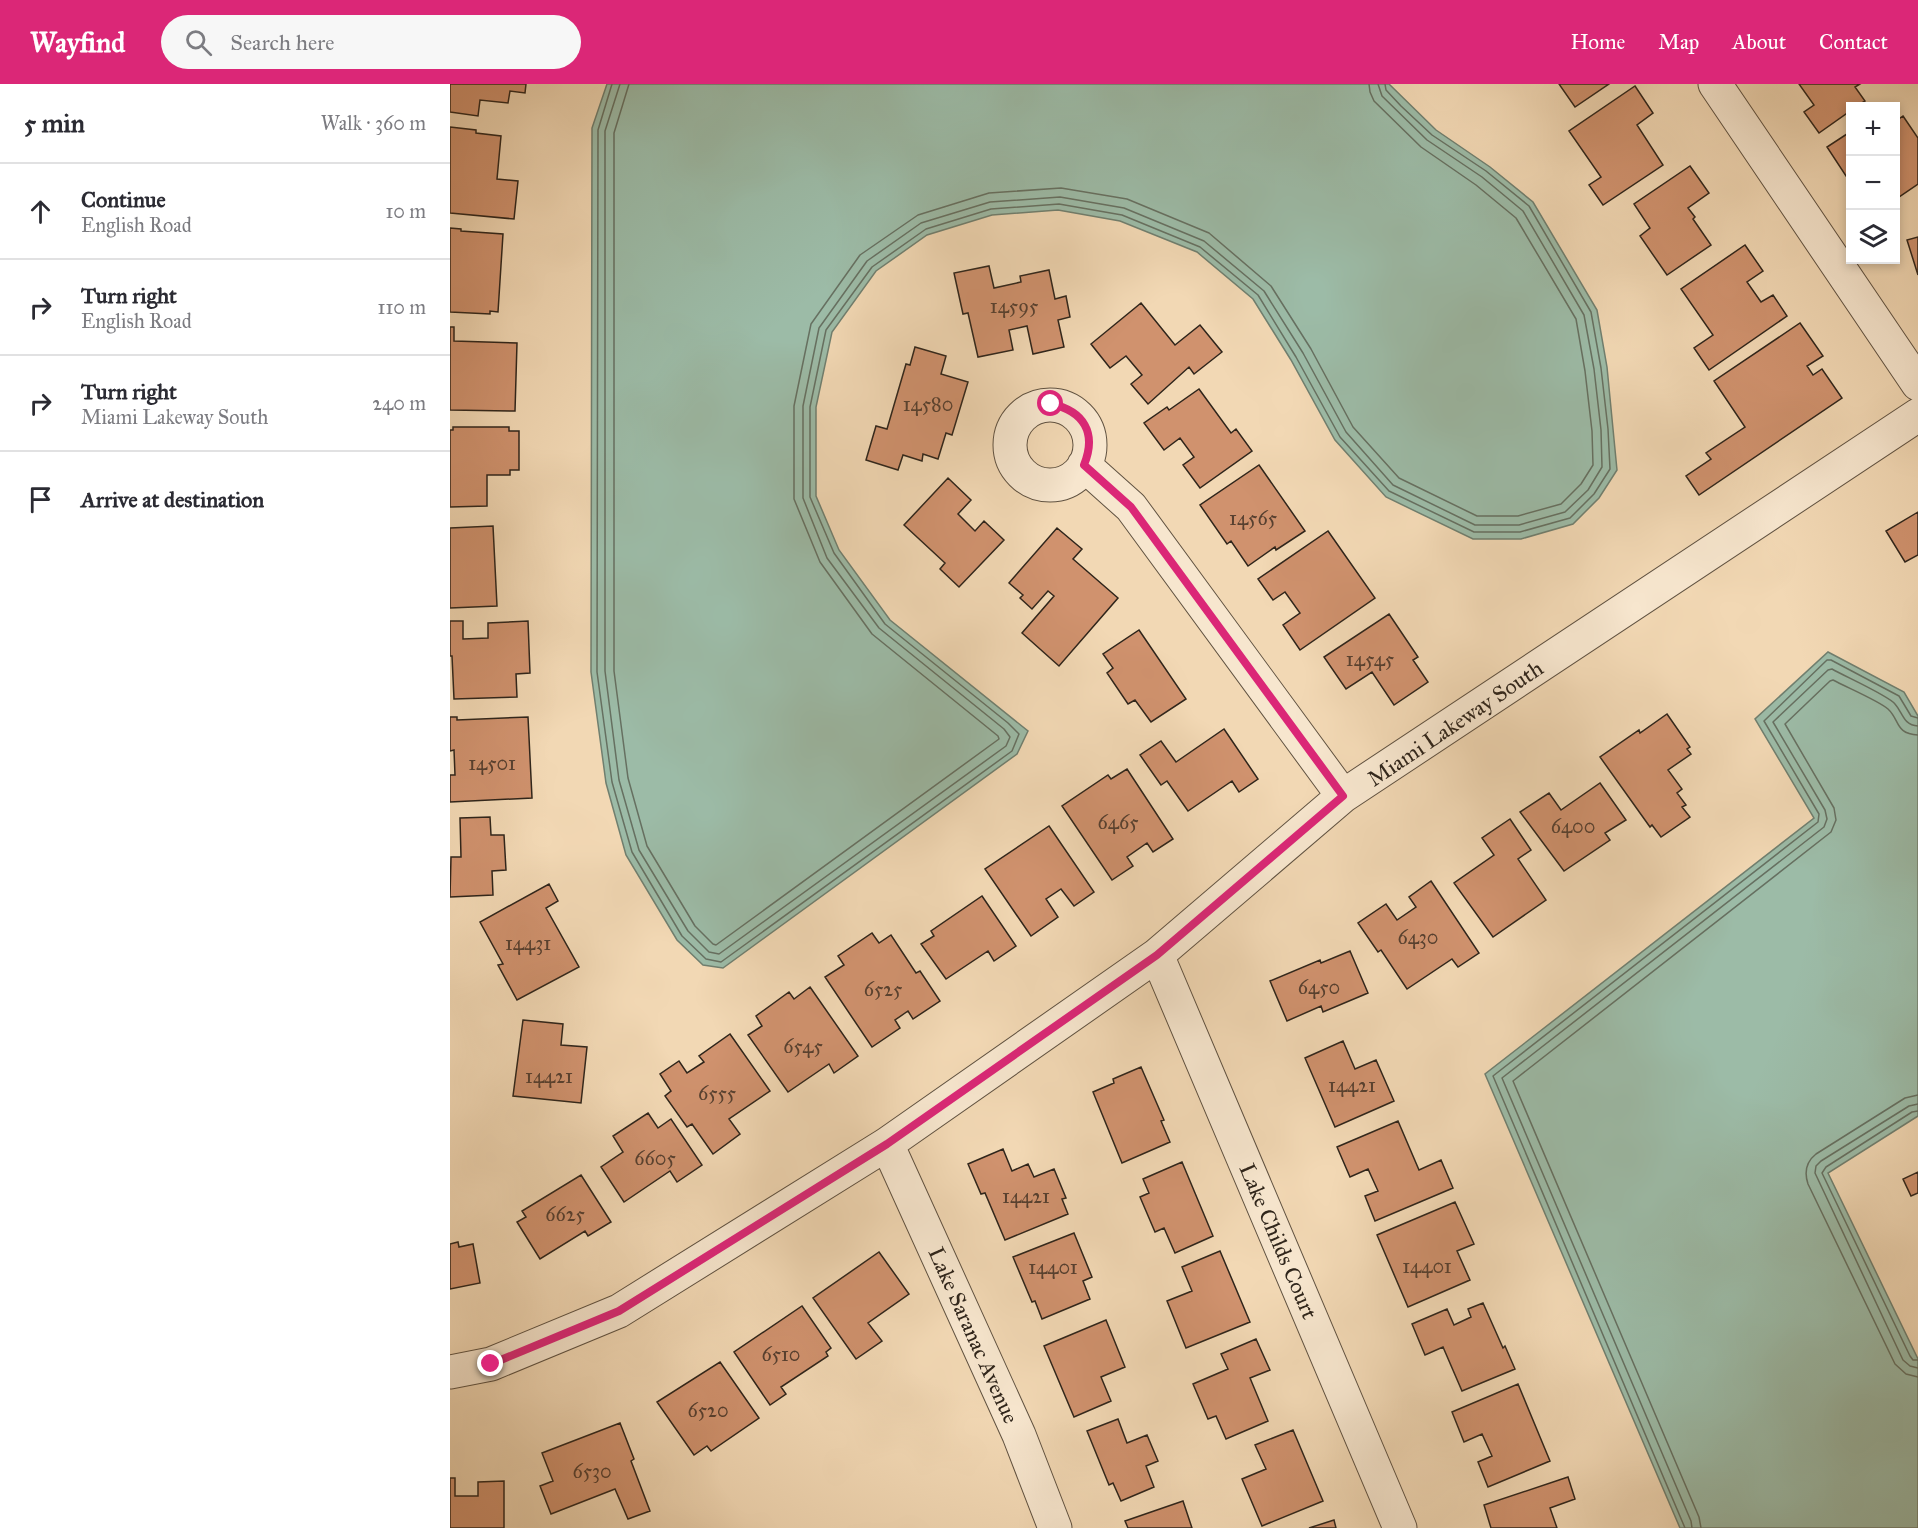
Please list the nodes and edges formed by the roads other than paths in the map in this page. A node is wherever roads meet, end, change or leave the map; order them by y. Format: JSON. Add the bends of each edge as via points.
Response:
{"nodes":[{"id":1,"x":1715,"y":84,"type":"edge"},
{"id":2,"x":1918,"y":384,"type":"edge"},
{"id":3,"x":1918,"y":416,"type":"edge"},
{"id":4,"x":1084,"y":465,"type":"dead end"},
{"id":5,"x":1343,"y":796,"type":"junction"},
{"id":6,"x":1157,"y":955,"type":"junction"},
{"id":7,"x":887,"y":1144,"type":"junction"},
{"id":8,"x":450,"y":1372,"type":"edge"},
{"id":9,"x":1055,"y":1528,"type":"edge"},
{"id":10,"x":1400,"y":1528,"type":"edge"}],
"edges":[{"from":1,"to":2,"type":"street"},
{"from":3,"to":5,"type":"street","name":"Miami Lakeway South"},
{"from":4,"to":5,"type":"street","via":[[1131,507]]},
{"from":5,"to":6,"type":"street","name":"Miami Lakeway South"},
{"from":6,"to":7,"type":"street","name":"Miami Lakeway South"},
{"from":6,"to":10,"type":"street","name":"Lake Childs Court"},
{"from":7,"to":8,"type":"street","name":"Miami Lakeway South","via":[[619,1311],[491,1364]]},
{"from":7,"to":9,"type":"street","name":"Lake Saranac Avenue","via":[[1019,1435]]}]}
